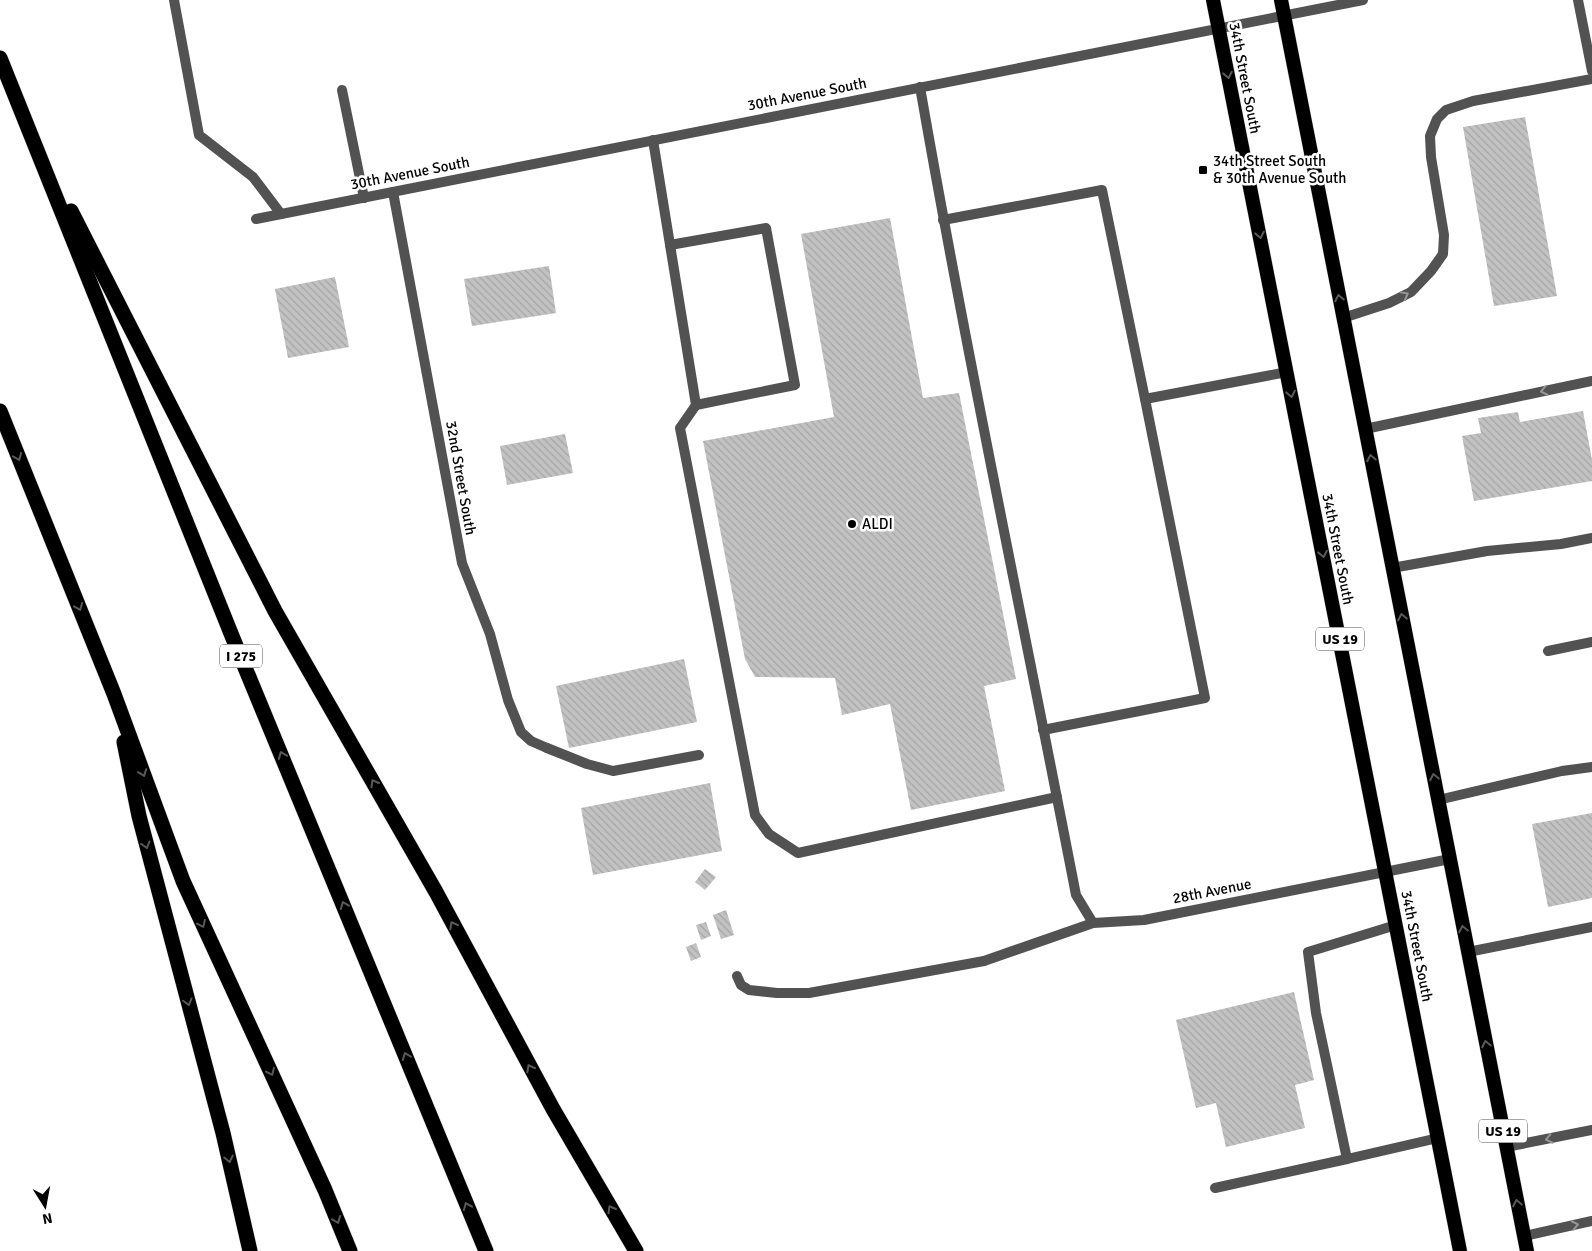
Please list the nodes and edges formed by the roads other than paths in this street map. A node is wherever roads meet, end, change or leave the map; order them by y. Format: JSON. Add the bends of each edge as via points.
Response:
{"nodes":[{"id":1,"x":174,"y":0,"type":"edge"},
{"id":2,"x":1213,"y":0,"type":"edge"},
{"id":3,"x":1281,"y":0,"type":"edge"},
{"id":4,"x":1363,"y":0,"type":"edge"},
{"id":5,"x":1578,"y":0,"type":"edge"},
{"id":6,"x":1284,"y":16,"type":"junction"},
{"id":7,"x":1218,"y":28,"type":"junction"},
{"id":8,"x":0,"y":58,"type":"edge"},
{"id":9,"x":1592,"y":71,"type":"edge"},
{"id":10,"x":1592,"y":79,"type":"edge"},
{"id":11,"x":920,"y":87,"type":"junction"},
{"id":12,"x":342,"y":90,"type":"dead end"},
{"id":13,"x":27,"y":125,"type":"junction"},
{"id":14,"x":652,"y":140,"type":"junction"},
{"id":15,"x":394,"y":192,"type":"junction"},
{"id":16,"x":364,"y":198,"type":"junction"},
{"id":17,"x":281,"y":214,"type":"junction"},
{"id":18,"x":256,"y":219,"type":"dead end"},
{"id":19,"x":943,"y":220,"type":"junction"},
{"id":20,"x":670,"y":245,"type":"junction"},
{"id":21,"x":1343,"y":318,"type":"junction"},
{"id":22,"x":1287,"y":372,"type":"junction"},
{"id":23,"x":1592,"y":381,"type":"edge"},
{"id":24,"x":1145,"y":400,"type":"junction"},
{"id":25,"x":696,"y":404,"type":"junction"},
{"id":26,"x":0,"y":411,"type":"edge"},
{"id":27,"x":1365,"y":429,"type":"junction"},
{"id":28,"x":1592,"y":538,"type":"edge"},
{"id":29,"x":1392,"y":568,"type":"junction"},
{"id":30,"x":1592,"y":642,"type":"edge"},
{"id":31,"x":1548,"y":651,"type":"dead end"},
{"id":32,"x":114,"y":694,"type":"junction"},
{"id":33,"x":1043,"y":730,"type":"junction"},
{"id":34,"x":699,"y":755,"type":"dead end"},
{"id":35,"x":1592,"y":767,"type":"edge"},
{"id":36,"x":1057,"y":797,"type":"junction"},
{"id":37,"x":1438,"y":800,"type":"junction"},
{"id":38,"x":1450,"y":859,"type":"junction"},
{"id":39,"x":1386,"y":871,"type":"junction"},
{"id":40,"x":1093,"y":923,"type":"junction"},
{"id":41,"x":1396,"y":925,"type":"junction"},
{"id":42,"x":1592,"y":927,"type":"edge"},
{"id":43,"x":1468,"y":952,"type":"junction"},
{"id":44,"x":737,"y":976,"type":"dead end"},
{"id":45,"x":1592,"y":1130,"type":"edge"},
{"id":46,"x":1438,"y":1138,"type":"junction"},
{"id":47,"x":1506,"y":1147,"type":"junction"},
{"id":48,"x":1348,"y":1160,"type":"junction"},
{"id":49,"x":1216,"y":1188,"type":"dead end"},
{"id":50,"x":1592,"y":1221,"type":"edge"},
{"id":51,"x":1524,"y":1236,"type":"junction"},
{"id":52,"x":250,"y":1251,"type":"edge"},
{"id":53,"x":350,"y":1251,"type":"edge"},
{"id":54,"x":486,"y":1251,"type":"edge"},
{"id":55,"x":636,"y":1251,"type":"edge"},
{"id":56,"x":1460,"y":1251,"type":"edge"},
{"id":57,"x":1527,"y":1251,"type":"edge"}],
"edges":[{"from":1,"to":17,"type":"street","via":[[199,135],[253,177]]},
{"from":2,"to":7,"type":"highway","name":"34th Street South","number":"US 19"},
{"from":3,"to":6,"type":"highway","number":"US 19"},
{"from":4,"to":6,"type":"street","name":"30th Avenue South"},
{"from":5,"to":9,"type":"street"},
{"from":6,"to":7,"type":"street","name":"30th Avenue South"},
{"from":21,"to":6,"type":"highway","number":"US 19","one_way":true},
{"from":7,"to":11,"type":"street","name":"30th Avenue South"},
{"from":7,"to":22,"type":"highway","name":"34th Street South","number":"US 19","one_way":true},
{"from":8,"to":13,"type":"highway","number":"I 275"},
{"from":21,"to":10,"type":"street","one_way":true,"via":[[1411,292],[1443,254],[1444,235],[1430,157],[1430,136],[1437,119],[1446,110]]},
{"from":11,"to":14,"type":"street","name":"30th Avenue South"},
{"from":11,"to":19,"type":"street"},
{"from":12,"to":16,"type":"street"},
{"from":54,"to":13,"type":"highway","number":"I 275","one_way":true},
{"from":55,"to":13,"type":"highway","one_way":true,"via":[[552,1109],[436,892],[275,611]]},
{"from":14,"to":15,"type":"street","name":"30th Avenue South"},
{"from":14,"to":20,"type":"street"},
{"from":15,"to":16,"type":"street","name":"30th Avenue South"},
{"from":15,"to":34,"type":"street","name":"32nd Street South","via":[[462,563],[490,634],[508,700],[521,732],[547,748],[613,772]]},
{"from":16,"to":17,"type":"street","name":"30th Avenue South"},
{"from":17,"to":18,"type":"street","name":"30th Avenue South"},
{"from":19,"to":24,"type":"street","via":[[1102,190]]},
{"from":19,"to":33,"type":"street"},
{"from":20,"to":25,"type":"street"},
{"from":20,"to":25,"type":"street","via":[[766,228],[795,385]]},
{"from":21,"to":27,"type":"highway","number":"US 19"},
{"from":22,"to":24,"type":"street"},
{"from":22,"to":39,"type":"highway","name":"34th Street South","number":"US 19","one_way":true},
{"from":23,"to":27,"type":"street","one_way":true},
{"from":24,"to":33,"type":"street","via":[[1205,698]]},
{"from":25,"to":36,"type":"street","via":[[680,428],[755,815],[769,834],[798,852]]},
{"from":26,"to":32,"type":"highway","one_way":true},
{"from":29,"to":27,"type":"highway","number":"US 19","one_way":true},
{"from":28,"to":29,"type":"street","via":[[1486,551]]},
{"from":37,"to":29,"type":"highway","number":"US 19","one_way":true},
{"from":30,"to":31,"type":"street"},
{"from":32,"to":52,"type":"highway","one_way":true,"via":[[139,816],[223,1134]]},
{"from":32,"to":53,"type":"highway","one_way":true,"via":[[182,881]]},
{"from":33,"to":36,"type":"street"},
{"from":35,"to":37,"type":"street"},
{"from":36,"to":40,"type":"street","via":[[1076,895]]},
{"from":37,"to":38,"type":"highway","number":"US 19"},
{"from":38,"to":39,"type":"street","name":"28th Avenue"},
{"from":43,"to":38,"type":"highway","number":"US 19","one_way":true},
{"from":39,"to":40,"type":"street","name":"28th Avenue","via":[[1144,920]]},
{"from":39,"to":41,"type":"highway","name":"34th Street South","number":"US 19"},
{"from":40,"to":44,"type":"street","name":"28th Avenue","via":[[984,961],[809,993],[750,990],[741,985]]},
{"from":41,"to":46,"type":"highway","name":"34th Street South","number":"US 19"},
{"from":41,"to":48,"type":"street","via":[[1308,952],[1316,1013]]},
{"from":42,"to":43,"type":"street"},
{"from":47,"to":43,"type":"highway","number":"US 19","one_way":true},
{"from":45,"to":47,"type":"street","one_way":true},
{"from":46,"to":48,"type":"street"},
{"from":46,"to":56,"type":"highway","name":"34th Street South","number":"US 19"},
{"from":51,"to":47,"type":"highway","number":"US 19","one_way":true},
{"from":48,"to":49,"type":"street"},
{"from":51,"to":50,"type":"street","one_way":true},
{"from":51,"to":57,"type":"highway","number":"US 19"}]}
